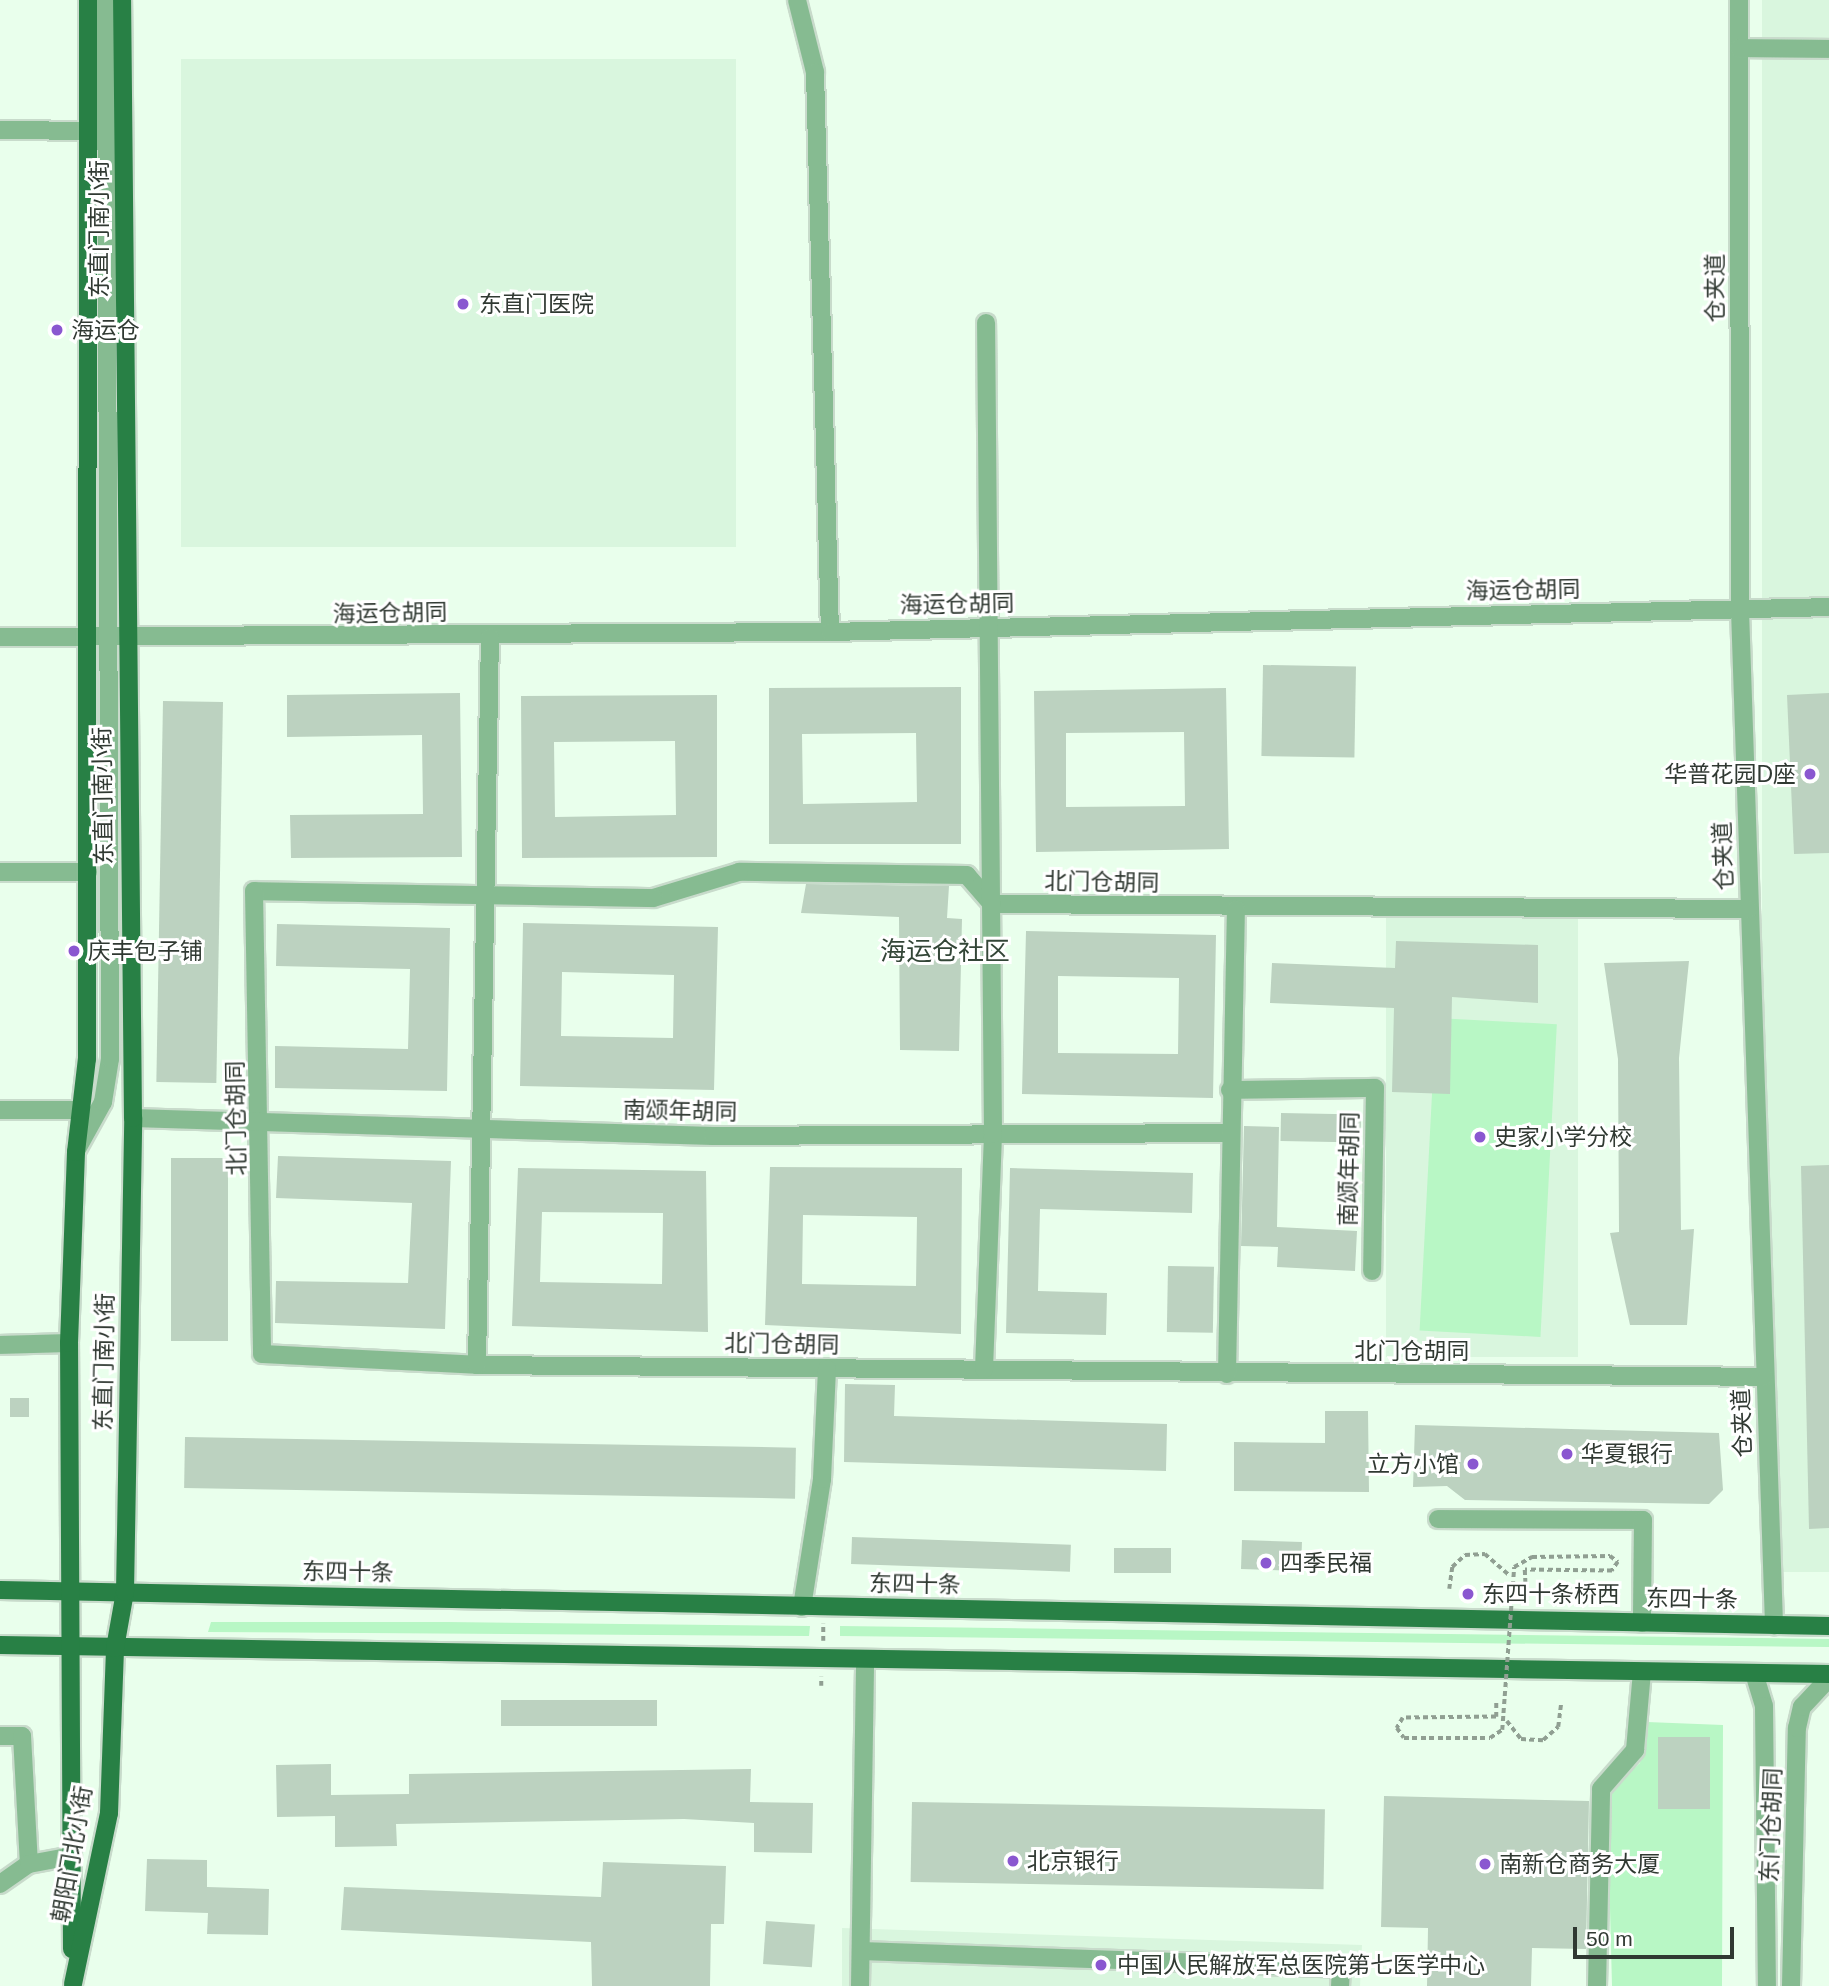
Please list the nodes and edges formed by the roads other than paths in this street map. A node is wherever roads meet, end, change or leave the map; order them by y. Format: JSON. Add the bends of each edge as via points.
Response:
{"nodes":[{"id":1,"x":88,"y":0,"type":"edge"},
{"id":2,"x":106,"y":0,"type":"edge"},
{"id":3,"x":122,"y":0,"type":"edge"},
{"id":4,"x":797,"y":0,"type":"edge"},
{"id":5,"x":1739,"y":0,"type":"edge"},
{"id":6,"x":1739,"y":48,"type":"junction"},
{"id":7,"x":1829,"y":49,"type":"edge"},
{"id":8,"x":0,"y":130,"type":"edge"},
{"id":9,"x":89,"y":131,"type":"junction"},
{"id":10,"x":986,"y":323,"type":"dead end"},
{"id":11,"x":1829,"y":607,"type":"edge"},
{"id":12,"x":1741,"y":610,"type":"junction"},
{"id":13,"x":993,"y":628,"type":"junction"},
{"id":14,"x":830,"y":632,"type":"junction"},
{"id":15,"x":0,"y":637,"type":"edge"},
{"id":16,"x":490,"y":637,"type":"junction"},
{"id":17,"x":85,"y":640,"type":"junction"},
{"id":18,"x":104,"y":640,"type":"junction"},
{"id":19,"x":125,"y":641,"type":"junction"},
{"id":20,"x":0,"y":872,"type":"edge"},
{"id":21,"x":88,"y":872,"type":"junction"},
{"id":22,"x":490,"y":893,"type":"junction"},
{"id":23,"x":992,"y":904,"type":"junction"},
{"id":24,"x":1236,"y":909,"type":"junction"},
{"id":25,"x":1748,"y":909,"type":"junction"},
{"id":26,"x":1230,"y":1090,"type":"junction"},
{"id":27,"x":0,"y":1110,"type":"edge"},
{"id":28,"x":81,"y":1110,"type":"junction"},
{"id":29,"x":132,"y":1118,"type":"junction"},
{"id":30,"x":262,"y":1126,"type":"junction"},
{"id":31,"x":482,"y":1133,"type":"junction"},
{"id":32,"x":1228,"y":1133,"type":"junction"},
{"id":33,"x":993,"y":1134,"type":"junction"},
{"id":34,"x":76,"y":1152,"type":"junction"},
{"id":35,"x":1372,"y":1271,"type":"dead end"},
{"id":36,"x":69,"y":1343,"type":"junction"},
{"id":37,"x":0,"y":1345,"type":"edge"},
{"id":38,"x":477,"y":1364,"type":"junction"},
{"id":39,"x":827,"y":1369,"type":"junction"},
{"id":40,"x":984,"y":1369,"type":"junction"},
{"id":41,"x":1227,"y":1374,"type":"junction"},
{"id":42,"x":1764,"y":1377,"type":"junction"},
{"id":43,"x":1438,"y":1519,"type":"dead end"},
{"id":44,"x":71,"y":1589,"type":"junction"},
{"id":45,"x":0,"y":1590,"type":"edge"},
{"id":46,"x":125,"y":1592,"type":"junction"},
{"id":47,"x":802,"y":1607,"type":"junction"},
{"id":48,"x":1642,"y":1623,"type":"junction"},
{"id":49,"x":1774,"y":1625,"type":"junction"},
{"id":50,"x":1829,"y":1626,"type":"edge"},
{"id":51,"x":0,"y":1644,"type":"edge"},
{"id":52,"x":71,"y":1646,"type":"junction"},
{"id":53,"x":115,"y":1648,"type":"junction"},
{"id":54,"x":865,"y":1662,"type":"junction"},
{"id":55,"x":1642,"y":1672,"type":"junction"},
{"id":56,"x":1754,"y":1673,"type":"junction"},
{"id":57,"x":1829,"y":1676,"type":"edge"},
{"id":58,"x":0,"y":1736,"type":"edge"},
{"id":59,"x":72,"y":1856,"type":"junction"},
{"id":60,"x":29,"y":1864,"type":"junction"},
{"id":61,"x":0,"y":1884,"type":"edge"},
{"id":62,"x":861,"y":1951,"type":"junction"},
{"id":63,"x":73,"y":1985,"type":"edge"},
{"id":64,"x":860,"y":1986,"type":"edge"},
{"id":65,"x":1340,"y":1986,"type":"edge"},
{"id":66,"x":1597,"y":1986,"type":"edge"},
{"id":67,"x":1767,"y":1986,"type":"edge"},
{"id":68,"x":1791,"y":1986,"type":"edge"}],
"edges":[{"from":1,"to":9,"type":"main road","name":"东直门南小街"},
{"from":2,"to":18,"type":"street"},
{"from":3,"to":19,"type":"main road","name":"东直门南小街"},
{"from":4,"to":14,"type":"street","via":[[815,72]]},
{"from":5,"to":6,"type":"street","name":"仓夹道"},
{"from":6,"to":7,"type":"street"},
{"from":6,"to":12,"type":"street","name":"仓夹道"},
{"from":8,"to":9,"type":"street"},
{"from":9,"to":17,"type":"main road","name":"东直门南小街"},
{"from":10,"to":13,"type":"street"},
{"from":11,"to":12,"type":"street","name":"海运仓胡同"},
{"from":12,"to":13,"type":"street","name":"海运仓胡同"},
{"from":12,"to":25,"type":"street","name":"仓夹道"},
{"from":13,"to":14,"type":"street","name":"海运仓胡同"},
{"from":13,"to":23,"type":"street"},
{"from":14,"to":16,"type":"street","name":"海运仓胡同"},
{"from":15,"to":17,"type":"street","name":"海运仓胡同"},
{"from":16,"to":19,"type":"street","name":"海运仓胡同"},
{"from":16,"to":22,"type":"street"},
{"from":17,"to":18,"type":"street","name":"海运仓胡同"},
{"from":17,"to":21,"type":"main road","name":"东直门南小街"},
{"from":18,"to":19,"type":"street","name":"海运仓胡同"},
{"from":18,"to":34,"type":"street","via":[[110,1059],[103,1102]]},
{"from":19,"to":29,"type":"main road","name":"东直门南小街"},
{"from":20,"to":21,"type":"street"},
{"from":21,"to":28,"type":"main road","name":"东直门南小街"},
{"from":22,"to":23,"type":"street","name":"北门仓胡同","via":[[653,898],[739,873],[967,875]]},
{"from":22,"to":30,"type":"street","name":"北门仓胡同","via":[[254,891]]},
{"from":22,"to":31,"type":"street"},
{"from":23,"to":24,"type":"street","name":"北门仓胡同"},
{"from":23,"to":33,"type":"street"},
{"from":24,"to":25,"type":"street","name":"北门仓胡同"},
{"from":24,"to":26,"type":"street"},
{"from":25,"to":42,"type":"street","name":"仓夹道"},
{"from":26,"to":32,"type":"street"},
{"from":26,"to":35,"type":"street","name":"南颂年胡同","via":[[1375,1088]]},
{"from":27,"to":28,"type":"street"},
{"from":28,"to":34,"type":"main road","name":"东直门南小街"},
{"from":29,"to":30,"type":"street","name":"南颂年胡同"},
{"from":29,"to":46,"type":"main road","name":"东直门南小街"},
{"from":30,"to":31,"type":"street","name":"南颂年胡同"},
{"from":30,"to":38,"type":"street","name":"北门仓胡同","via":[[262,1354]]},
{"from":31,"to":33,"type":"street","name":"南颂年胡同"},
{"from":31,"to":38,"type":"street"},
{"from":32,"to":33,"type":"street","name":"南颂年胡同"},
{"from":32,"to":41,"type":"street"},
{"from":33,"to":40,"type":"street"},
{"from":34,"to":36,"type":"main road","name":"东直门南小街"},
{"from":36,"to":37,"type":"street"},
{"from":36,"to":44,"type":"main road","name":"东直门南小街"},
{"from":38,"to":39,"type":"street","name":"北门仓胡同"},
{"from":39,"to":40,"type":"street","name":"北门仓胡同"},
{"from":39,"to":47,"type":"street","via":[[822,1479]]},
{"from":40,"to":41,"type":"street","name":"北门仓胡同"},
{"from":41,"to":42,"type":"street","name":"北门仓胡同"},
{"from":42,"to":49,"type":"street","name":"仓夹道"},
{"from":43,"to":48,"type":"street","via":[[1643,1520]]},
{"from":44,"to":45,"type":"main road","name":"东四十条"},
{"from":44,"to":46,"type":"main road","name":"东四十条"},
{"from":44,"to":52,"type":"main road","name":"东直门南小街"},
{"from":46,"to":47,"type":"main road","name":"东四十条"},
{"from":46,"to":53,"type":"main road","name":"东直门南小街"},
{"from":47,"to":48,"type":"main road","name":"东四十条"},
{"from":48,"to":49,"type":"main road","name":"东四十条"},
{"from":49,"to":50,"type":"main road","name":"东四十条"},
{"from":51,"to":52,"type":"main road"},
{"from":52,"to":53,"type":"main road"},
{"from":52,"to":59,"type":"main road","name":"朝阳门北小街"},
{"from":53,"to":54,"type":"main road"},
{"from":53,"to":63,"type":"main road","name":"朝阳门北小街","via":[[109,1812]]},
{"from":54,"to":55,"type":"main road"},
{"from":54,"to":62,"type":"street"},
{"from":55,"to":56,"type":"main road"},
{"from":55,"to":66,"type":"street","via":[[1635,1749],[1601,1789]]},
{"from":56,"to":57,"type":"main road"},
{"from":56,"to":67,"type":"street","name":"东门仓胡同","via":[[1764,1706]]},
{"from":57,"to":68,"type":"street","name":"东门仓胡同","via":[[1802,1707],[1797,1728]]},
{"from":58,"to":60,"type":"street","via":[[22,1736]]},
{"from":59,"to":60,"type":"street"},
{"from":59,"to":63,"type":"main road","name":"朝阳门北小街"},
{"from":60,"to":61,"type":"street"},
{"from":62,"to":64,"type":"street"},
{"from":62,"to":65,"type":"street","via":[[1341,1968]]}]}
